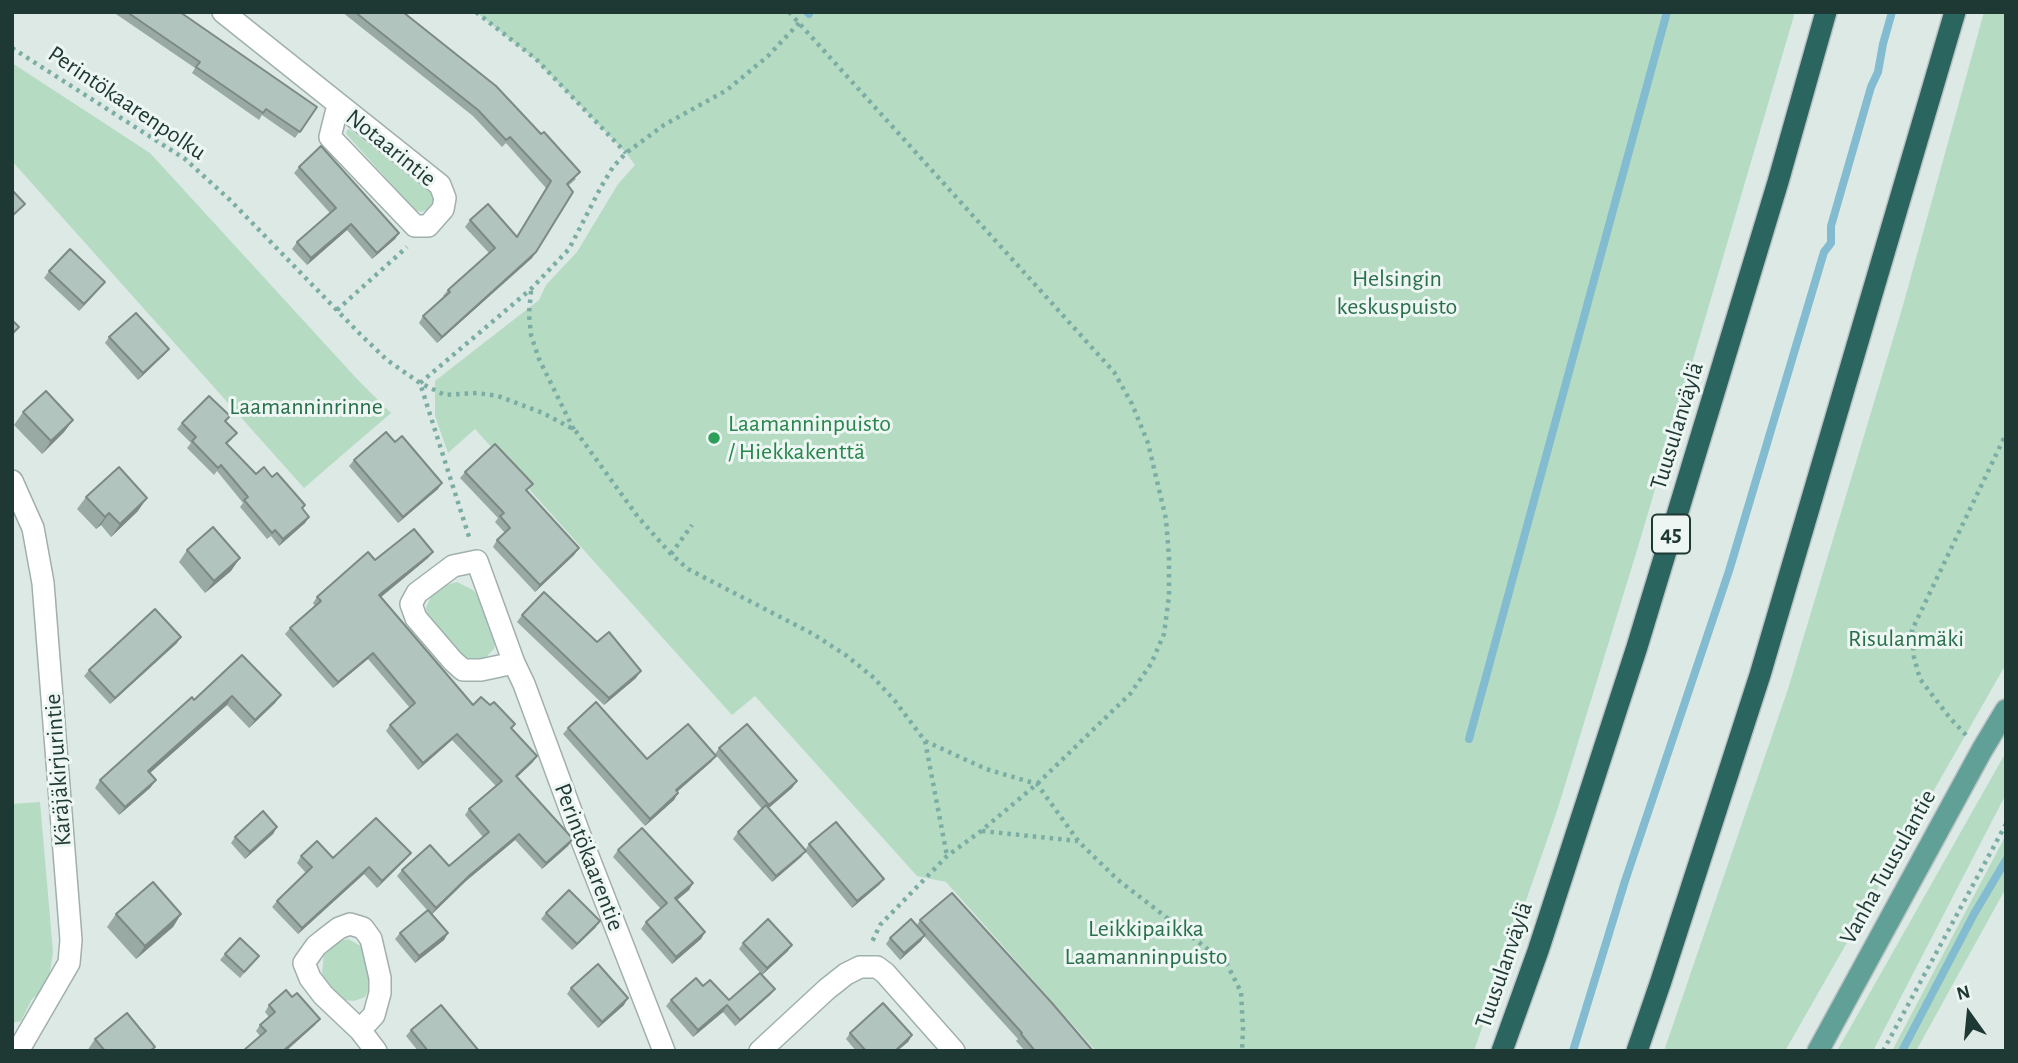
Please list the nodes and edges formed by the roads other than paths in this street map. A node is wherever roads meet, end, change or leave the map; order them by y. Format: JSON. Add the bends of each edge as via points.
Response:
{"nodes":[{"id":1,"x":223,"y":12,"type":"edge"},
{"id":2,"x":1826,"y":12,"type":"edge"},
{"id":3,"x":1955,"y":12,"type":"edge"},
{"id":4,"x":338,"y":105,"type":"junction"},
{"id":5,"x":12,"y":481,"type":"edge"},
{"id":6,"x":514,"y":663,"type":"junction"},
{"id":7,"x":2006,"y":710,"type":"edge"},
{"id":8,"x":360,"y":1030,"type":"junction"},
{"id":9,"x":18,"y":1051,"type":"edge"},
{"id":10,"x":376,"y":1051,"type":"edge"},
{"id":11,"x":664,"y":1051,"type":"edge"},
{"id":12,"x":760,"y":1051,"type":"edge"},
{"id":13,"x":954,"y":1051,"type":"edge"},
{"id":14,"x":1502,"y":1051,"type":"edge"},
{"id":15,"x":1637,"y":1051,"type":"edge"},
{"id":16,"x":1818,"y":1051,"type":"edge"}],
"edges":[{"from":1,"to":4,"type":"street","name":"Notaarintie"},
{"from":2,"to":14,"type":"highway","name":"Tuusulanväylä","number":"45","via":[[1637,647]]},
{"from":3,"to":15,"type":"highway","via":[[1760,676]]},
{"from":4,"to":4,"type":"street","name":"Notaarintie","via":[[440,185],[443,209],[428,226],[415,226],[330,137]]},
{"from":5,"to":9,"type":"street","name":"Käräjäkirjurintie","via":[[33,528],[43,583],[71,940],[69,963]]},
{"from":6,"to":6,"type":"street","name":"Perintökaarentie","via":[[477,561],[453,566],[417,593],[411,604],[416,618],[463,670]]},
{"from":6,"to":11,"type":"street","name":"Perintökaarentie"},
{"from":7,"to":16,"type":"main road","name":"Vanha Tuusulantie"},
{"from":8,"to":8,"type":"street","via":[[374,1015],[380,978],[371,939],[363,928],[350,924],[316,946],[304,962],[323,995]]},
{"from":8,"to":10,"type":"street"},
{"from":12,"to":13,"type":"street","via":[[827,989],[860,967],[877,967],[885,973]]}]}
